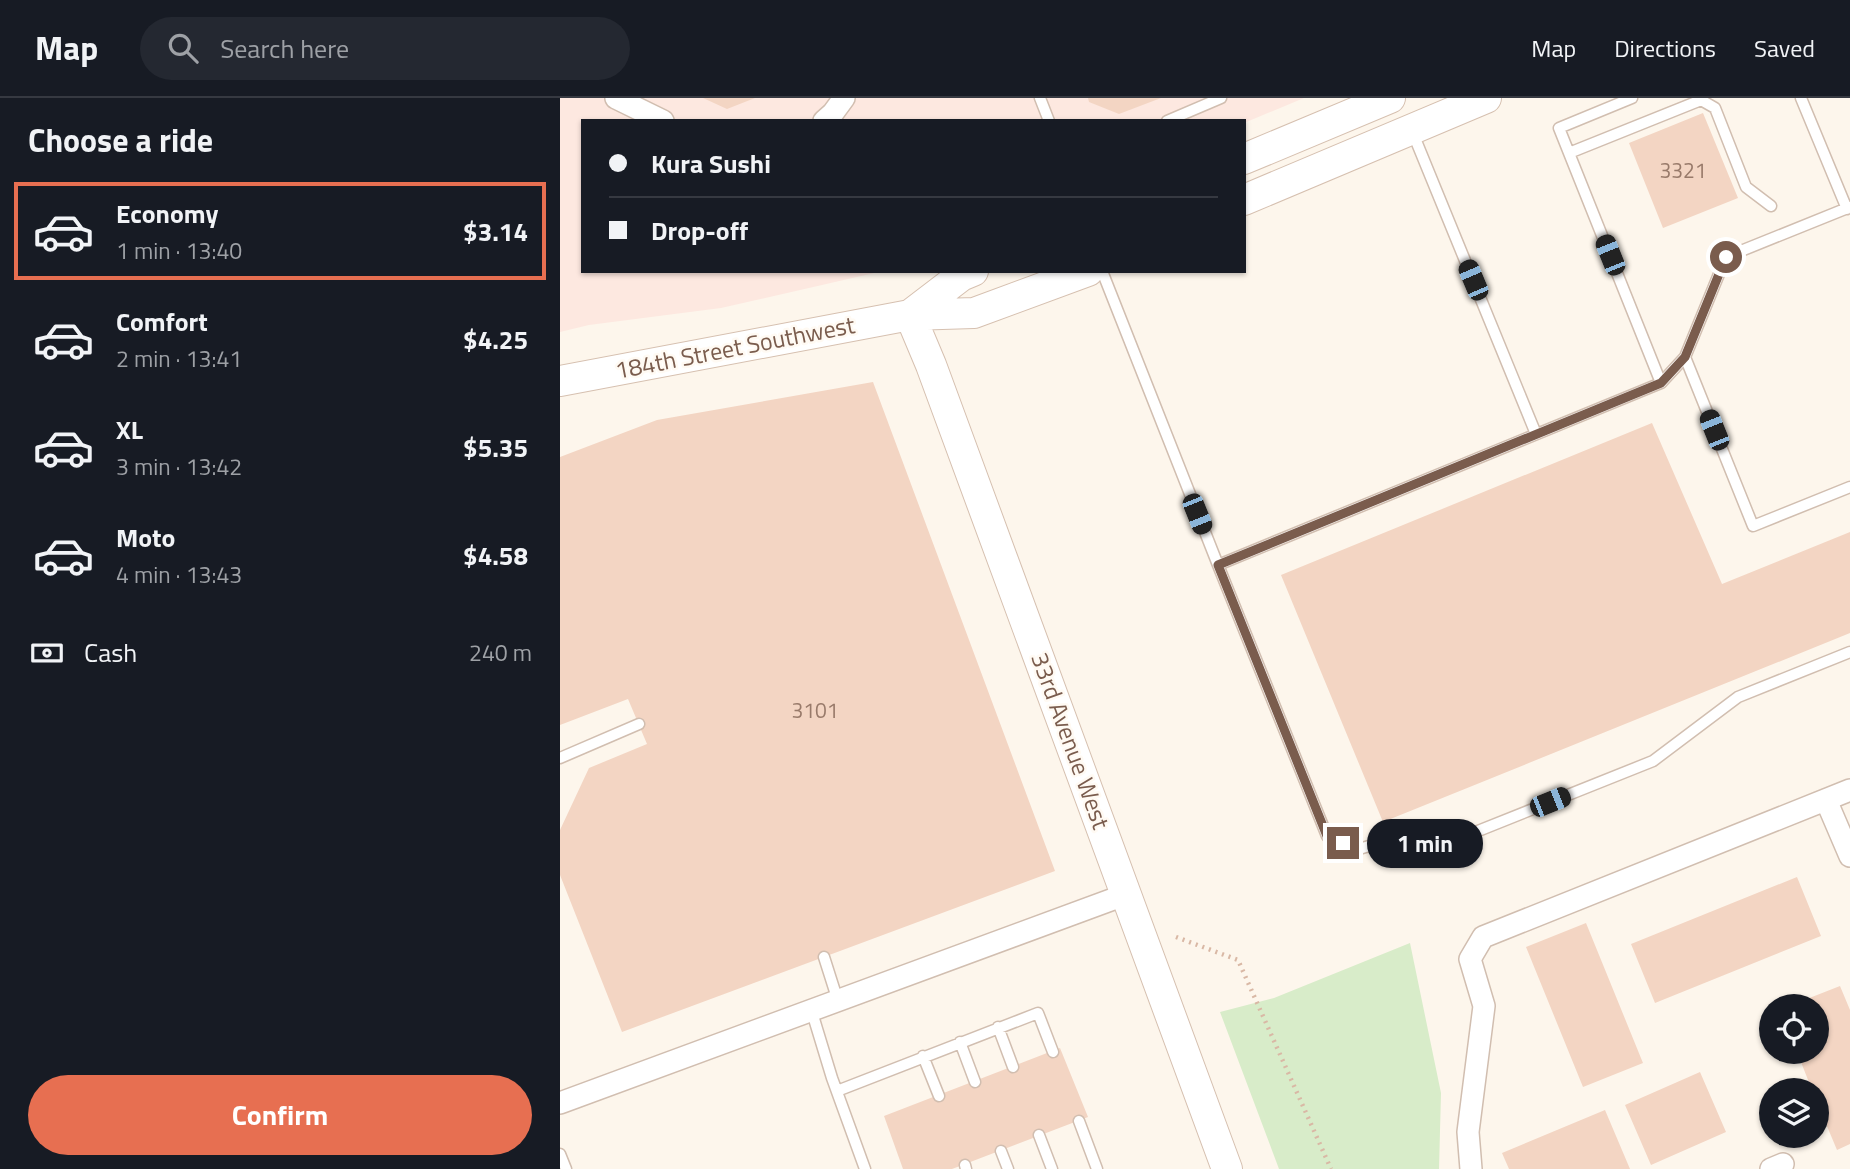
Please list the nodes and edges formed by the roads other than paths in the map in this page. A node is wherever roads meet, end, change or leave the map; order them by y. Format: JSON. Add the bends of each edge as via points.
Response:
{"nodes":[{"id":1,"x":616,"y":98,"type":"edge"},
{"id":2,"x":844,"y":98,"type":"edge"},
{"id":3,"x":1040,"y":98,"type":"edge"},
{"id":4,"x":1221,"y":98,"type":"edge"},
{"id":5,"x":1390,"y":98,"type":"edge"},
{"id":6,"x":1397,"y":98,"type":"edge"},
{"id":7,"x":1486,"y":98,"type":"edge"},
{"id":8,"x":1632,"y":98,"type":"edge"},
{"id":9,"x":1801,"y":98,"type":"edge"},
{"id":10,"x":659,"y":119,"type":"edge"},
{"id":11,"x":826,"y":119,"type":"edge"},
{"id":12,"x":1048,"y":119,"type":"edge"},
{"id":13,"x":1172,"y":119,"type":"edge"},
{"id":14,"x":1411,"y":129,"type":"junction"},
{"id":15,"x":1569,"y":153,"type":"junction"},
{"id":16,"x":1246,"y":158,"type":"edge"},
{"id":17,"x":1246,"y":199,"type":"edge"},
{"id":18,"x":1771,"y":206,"type":"dead end"},
{"id":19,"x":1848,"y":208,"type":"edge"},
{"id":20,"x":968,"y":273,"type":"edge"},
{"id":21,"x":1083,"y":273,"type":"edge"},
{"id":22,"x":1103,"y":273,"type":"edge"},
{"id":23,"x":910,"y":315,"type":"junction"},
{"id":24,"x":1685,"y":357,"type":"junction"},
{"id":25,"x":560,"y":381,"type":"edge"},
{"id":26,"x":1661,"y":383,"type":"junction"},
{"id":27,"x":1536,"y":434,"type":"junction"},
{"id":28,"x":1850,"y":487,"type":"edge"},
{"id":29,"x":1218,"y":565,"type":"junction"},
{"id":30,"x":1850,"y":652,"type":"edge"},
{"id":31,"x":639,"y":724,"type":"dead end"},
{"id":32,"x":560,"y":758,"type":"edge"},
{"id":33,"x":1850,"y":790,"type":"edge"},
{"id":34,"x":1826,"y":800,"type":"junction"},
{"id":35,"x":1850,"y":856,"type":"edge"},
{"id":36,"x":1127,"y":894,"type":"junction"},
{"id":37,"x":824,"y":957,"type":"dead end"},
{"id":38,"x":838,"y":1001,"type":"junction"},
{"id":39,"x":811,"y":1009,"type":"junction"},
{"id":40,"x":998,"y":1027,"type":"junction"},
{"id":41,"x":960,"y":1042,"type":"junction"},
{"id":42,"x":1052,"y":1052,"type":"dead end"},
{"id":43,"x":923,"y":1056,"type":"junction"},
{"id":44,"x":1013,"y":1067,"type":"dead end"},
{"id":45,"x":975,"y":1082,"type":"dead end"},
{"id":46,"x":837,"y":1091,"type":"junction"},
{"id":47,"x":939,"y":1096,"type":"dead end"},
{"id":48,"x":560,"y":1103,"type":"edge"},
{"id":49,"x":1079,"y":1121,"type":"dead end"},
{"id":50,"x":1039,"y":1135,"type":"dead end"},
{"id":51,"x":1001,"y":1151,"type":"dead end"},
{"id":52,"x":560,"y":1154,"type":"edge"},
{"id":53,"x":566,"y":1169,"type":"edge"},
{"id":54,"x":864,"y":1169,"type":"edge"},
{"id":55,"x":1008,"y":1169,"type":"edge"},
{"id":56,"x":1052,"y":1169,"type":"edge"},
{"id":57,"x":1097,"y":1169,"type":"edge"},
{"id":58,"x":1227,"y":1169,"type":"edge"},
{"id":59,"x":1471,"y":1169,"type":"edge"}],
"edges":[{"from":1,"to":10,"type":"street"},
{"from":2,"to":11,"type":"street"},
{"from":3,"to":12,"type":"lane"},
{"from":4,"to":13,"type":"lane"},
{"from":5,"to":16,"type":"main road"},
{"from":6,"to":14,"type":"main road"},
{"from":7,"to":14,"type":"main road"},
{"from":8,"to":15,"type":"lane","via":[[1559,128]]},
{"from":9,"to":19,"type":"lane"},
{"from":14,"to":17,"type":"main road"},
{"from":14,"to":27,"type":"lane"},
{"from":15,"to":18,"type":"lane","via":[[1701,100],[1715,108],[1746,187]]},
{"from":15,"to":26,"type":"lane"},
{"from":19,"to":24,"type":"lane","via":[[1726,257]]},
{"from":20,"to":23,"type":"main road","name":"184th Street Southwest"},
{"from":21,"to":23,"type":"main road","name":"184th Street Southwest","via":[[974,313]]},
{"from":22,"to":29,"type":"lane"},
{"from":23,"to":25,"type":"main road","name":"184th Street Southwest"},
{"from":23,"to":36,"type":"main road","name":"33rd Avenue West"},
{"from":24,"to":26,"type":"lane"},
{"from":24,"to":28,"type":"lane","via":[[1753,526]]},
{"from":26,"to":27,"type":"lane"},
{"from":27,"to":29,"type":"lane"},
{"from":29,"to":30,"type":"lane","via":[[1327,836],[1359,849],[1429,828],[1473,833],[1653,761],[1738,697]]},
{"from":31,"to":32,"type":"lane"},
{"from":33,"to":34,"type":"street"},
{"from":34,"to":35,"type":"street"},
{"from":34,"to":59,"type":"street","via":[[1483,937],[1469,959],[1484,1006],[1468,1132]]},
{"from":36,"to":38,"type":"street"},
{"from":36,"to":58,"type":"main road","name":"33rd Avenue West"},
{"from":37,"to":38,"type":"lane"},
{"from":38,"to":39,"type":"street"},
{"from":39,"to":46,"type":"lane"},
{"from":39,"to":48,"type":"street"},
{"from":40,"to":41,"type":"lane"},
{"from":40,"to":42,"type":"lane","via":[[1038,1013]]},
{"from":40,"to":44,"type":"lane"},
{"from":41,"to":43,"type":"lane"},
{"from":41,"to":45,"type":"lane"},
{"from":43,"to":46,"type":"lane"},
{"from":43,"to":47,"type":"lane"},
{"from":46,"to":54,"type":"lane"},
{"from":49,"to":57,"type":"lane"},
{"from":50,"to":56,"type":"lane"},
{"from":51,"to":55,"type":"lane"},
{"from":52,"to":53,"type":"lane"}]}
